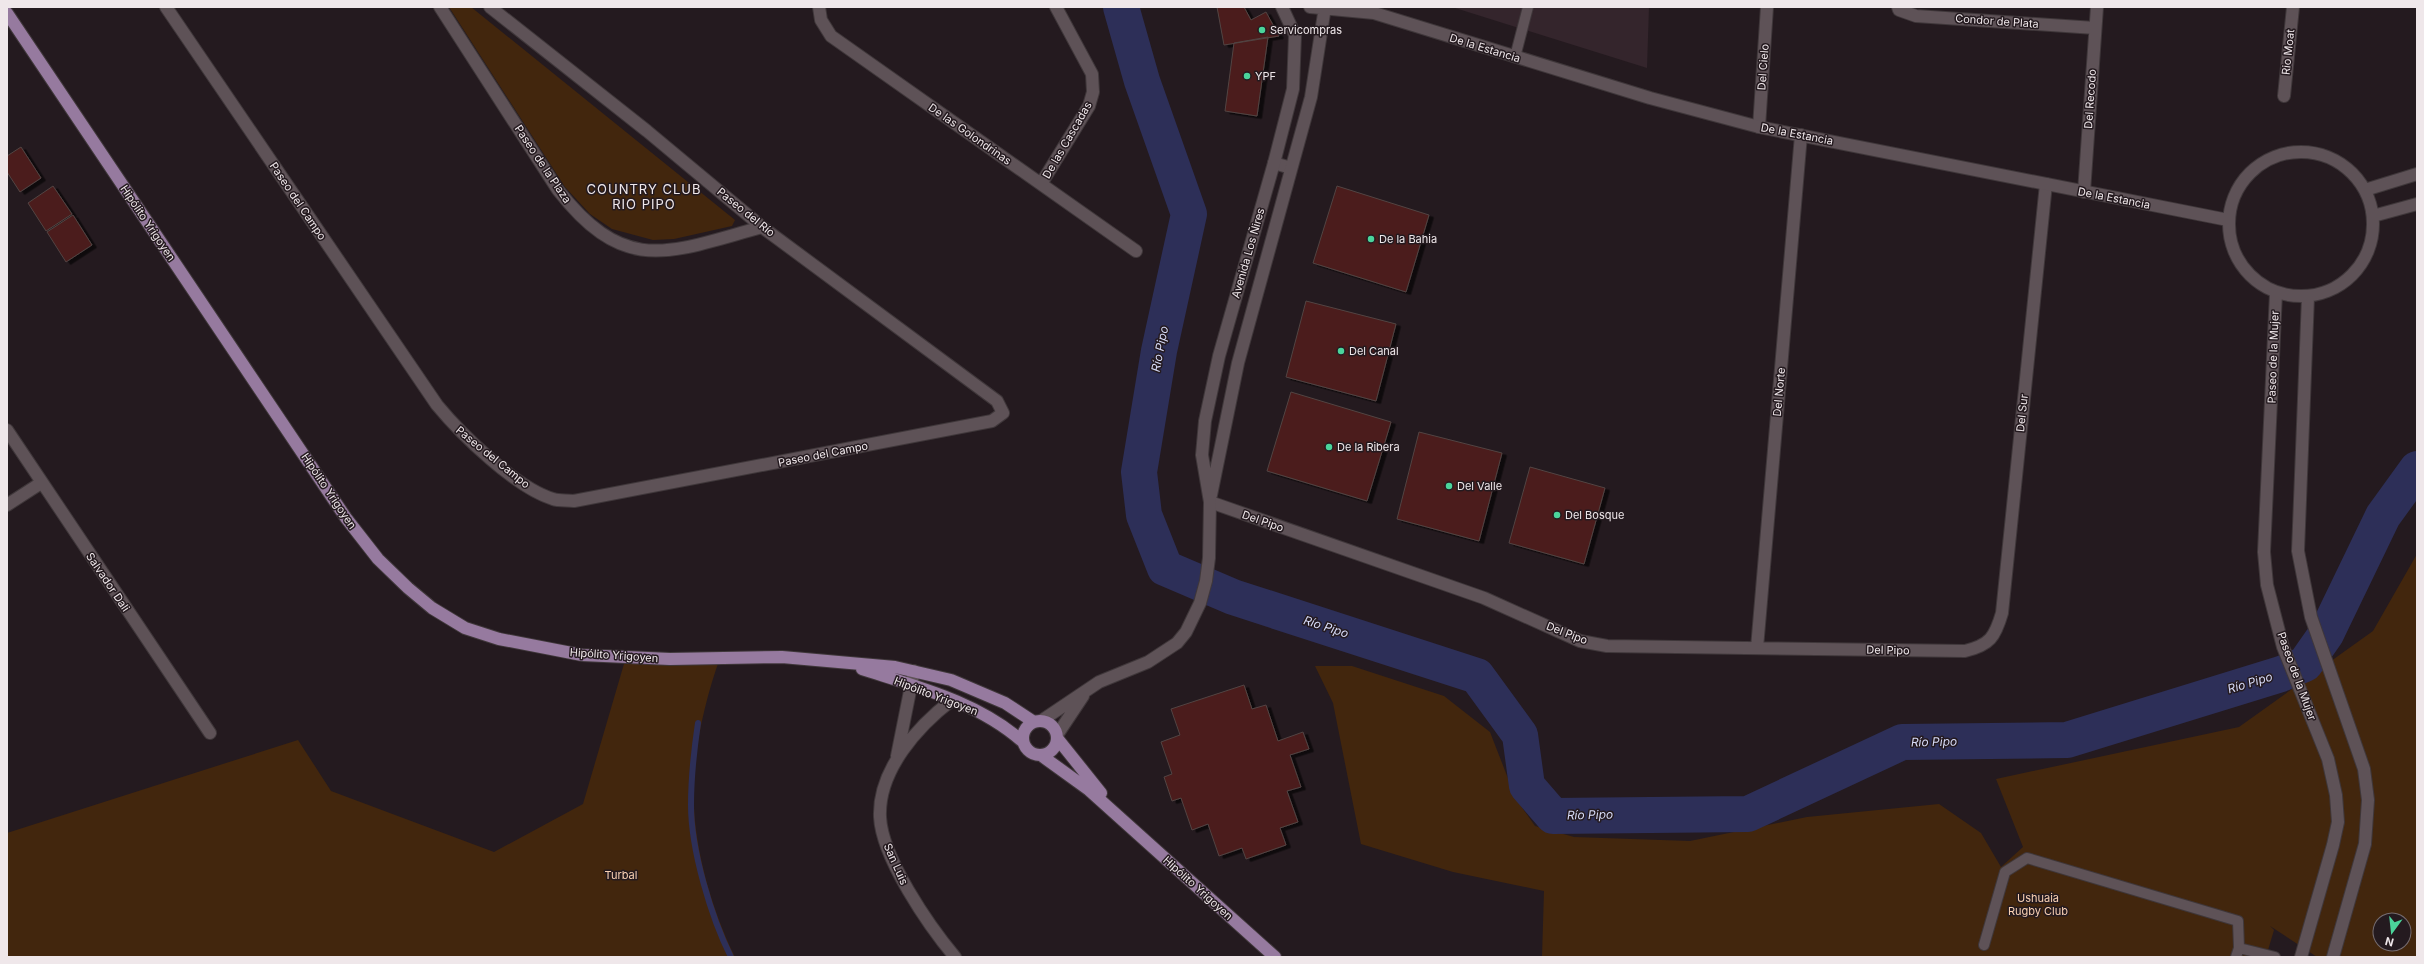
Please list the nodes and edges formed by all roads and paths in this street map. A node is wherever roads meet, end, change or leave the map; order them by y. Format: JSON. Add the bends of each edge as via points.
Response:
{"nodes":[{"id":1,"x":166,"y":7,"type":"edge"},
{"id":2,"x":440,"y":7,"type":"edge"},
{"id":3,"x":490,"y":7,"type":"edge"},
{"id":4,"x":819,"y":7,"type":"edge"},
{"id":5,"x":1056,"y":7,"type":"edge"},
{"id":6,"x":1282,"y":7,"type":"edge"},
{"id":7,"x":1310,"y":7,"type":"edge"},
{"id":8,"x":1325,"y":7,"type":"edge"},
{"id":9,"x":1362,"y":7,"type":"edge"},
{"id":10,"x":1528,"y":7,"type":"edge"},
{"id":11,"x":1767,"y":7,"type":"edge"},
{"id":12,"x":2097,"y":7,"type":"edge"},
{"id":13,"x":2293,"y":7,"type":"edge"},
{"id":14,"x":1899,"y":8,"type":"edge"},
{"id":15,"x":7,"y":13,"type":"edge"},
{"id":16,"x":1374,"y":13,"type":"junction"},
{"id":17,"x":2095,"y":28,"type":"junction"},
{"id":18,"x":1515,"y":57,"type":"junction"},
{"id":19,"x":2284,"y":96,"type":"dead end"},
{"id":20,"x":1759,"y":127,"type":"junction"},
{"id":21,"x":1801,"y":135,"type":"junction"},
{"id":22,"x":1274,"y":163,"type":"junction"},
{"id":23,"x":1292,"y":168,"type":"junction"},
{"id":24,"x":2417,"y":174,"type":"edge"},
{"id":25,"x":1041,"y":184,"type":"junction"},
{"id":26,"x":2046,"y":184,"type":"junction"},
{"id":27,"x":2365,"y":190,"type":"junction"},
{"id":28,"x":2084,"y":192,"type":"junction"},
{"id":29,"x":2417,"y":204,"type":"edge"},
{"id":30,"x":2373,"y":216,"type":"junction"},
{"id":31,"x":2228,"y":220,"type":"junction"},
{"id":32,"x":762,"y":227,"type":"junction"},
{"id":33,"x":1136,"y":251,"type":"dead end"},
{"id":34,"x":2276,"y":292,"type":"junction"},
{"id":35,"x":2308,"y":297,"type":"junction"},
{"id":36,"x":1003,"y":413,"type":"joint"},
{"id":37,"x":7,"y":430,"type":"edge"},
{"id":38,"x":41,"y":483,"type":"junction"},
{"id":39,"x":1210,"y":502,"type":"junction"},
{"id":40,"x":7,"y":505,"type":"edge"},
{"id":41,"x":1990,"y":640,"type":"joint"},
{"id":42,"x":1757,"y":648,"type":"junction"},
{"id":43,"x":842,"y":663,"type":"junction"},
{"id":44,"x":914,"y":671,"type":"junction"},
{"id":45,"x":911,"y":685,"type":"junction"},
{"id":46,"x":1089,"y":688,"type":"junction"},
{"id":47,"x":952,"y":700,"type":"junction"},
{"id":48,"x":1038,"y":721,"type":"junction"},
{"id":49,"x":210,"y":733,"type":"dead end"},
{"id":50,"x":1057,"y":736,"type":"junction"},
{"id":51,"x":1023,"y":742,"type":"junction"},
{"id":52,"x":1042,"y":756,"type":"junction"},
{"id":53,"x":896,"y":761,"type":"junction"},
{"id":54,"x":1122,"y":819,"type":"junction"},
{"id":55,"x":1984,"y":945,"type":"dead end"},
{"id":56,"x":2237,"y":952,"type":"edge"},
{"id":57,"x":955,"y":957,"type":"edge"},
{"id":58,"x":1275,"y":957,"type":"edge"},
{"id":59,"x":2275,"y":957,"type":"edge"},
{"id":60,"x":2302,"y":957,"type":"edge"},
{"id":61,"x":2333,"y":957,"type":"edge"}],
"edges":[{"from":1,"to":36,"type":"street","name":"Paseo del Campo","via":[[438,405],[474,444],[534,491],[553,499],[574,501],[992,421]]},
{"from":2,"to":32,"type":"street","name":"Paseo de la Plaza","via":[[558,190],[572,209],[596,231],[613,241],[638,250],[661,252]]},
{"from":3,"to":32,"type":"street","name":"Paseo del Río","via":[[647,131]]},
{"from":4,"to":25,"type":"street","name":"De las Golondrinas","via":[[821,20],[832,36]]},
{"from":5,"to":25,"type":"street","name":"De las Cascadas","via":[[1092,74],[1093,92],[1089,106]]},
{"from":6,"to":22,"type":"street","name":"Avenida Los Ñires","via":[[1295,35],[1295,68],[1293,89]]},
{"from":7,"to":8,"type":"street","name":"De la Estancia"},
{"from":8,"to":16,"type":"street","name":"De la Estancia"},
{"from":8,"to":23,"type":"street","name":"Avenida Los Ñires","via":[[1311,97]]},
{"from":9,"to":16,"type":"street","name":"De la Estancia"},
{"from":10,"to":18,"type":"lane"},
{"from":11,"to":20,"type":"street","name":"Del Cielo"},
{"from":12,"to":17,"type":"street","name":"Del Recodo"},
{"from":13,"to":19,"type":"street","name":"Rio Moat"},
{"from":14,"to":17,"type":"street","name":"Condor de Plata","via":[[1916,16]]},
{"from":15,"to":43,"type":"main road","name":"Hipólito Yrigoyen","via":[[346,518],[378,559],[432,608],[465,628],[499,639],[582,655],[670,659],[782,657]]},
{"from":16,"to":18,"type":"street","name":"De la Estancia"},
{"from":17,"to":28,"type":"street","name":"Del Recodo"},
{"from":18,"to":20,"type":"street","name":"De la Estancia","via":[[1650,98]]},
{"from":20,"to":21,"type":"street","name":"De la Estancia"},
{"from":21,"to":26,"type":"street","name":"De la Estancia"},
{"from":21,"to":42,"type":"street","name":"Del Norte"},
{"from":22,"to":23,"type":"street"},
{"from":22,"to":39,"type":"street","name":"Avenida Los Ñires","via":[[1219,356],[1205,421],[1202,455]]},
{"from":23,"to":39,"type":"street","name":"Avenida Los Ñires","via":[[1238,363]]},
{"from":24,"to":27,"type":"street"},
{"from":25,"to":33,"type":"street","name":"De las Golondrinas"},
{"from":26,"to":28,"type":"street","name":"De la Estancia"},
{"from":26,"to":41,"type":"street","name":"Del Sur","via":[[2002,613],[1998,627]]},
{"from":27,"to":30,"type":"street"},
{"from":27,"to":31,"type":"street","via":[[2350,171],[2331,158],[2308,152],[2285,154],[2263,162],[2245,178],[2234,197]]},
{"from":28,"to":31,"type":"street","name":"De la Estancia"},
{"from":29,"to":30,"type":"street"},
{"from":30,"to":35,"type":"street","via":[[2372,239],[2364,260],[2350,278],[2330,291]]},
{"from":31,"to":34,"type":"street","via":[[2231,243],[2240,264],[2256,281]]},
{"from":32,"to":36,"type":"street","name":"Paseo del Río","via":[[997,401]]},
{"from":34,"to":35,"type":"street"},
{"from":34,"to":60,"type":"street","name":"Paseo de la Mujer","via":[[2264,552],[2267,585],[2283,648],[2328,758],[2336,795],[2338,822]]},
{"from":35,"to":61,"type":"street","via":[[2298,551],[2311,617],[2364,769],[2368,820],[2365,844]]},
{"from":37,"to":38,"type":"street","name":"Salvador Dali"},
{"from":38,"to":40,"type":"street"},
{"from":38,"to":49,"type":"street","name":"Salvador Dali"},
{"from":39,"to":42,"type":"street","name":"Del Pipo","via":[[1484,598],[1580,640],[1607,646]]},
{"from":39,"to":46,"type":"street","name":"Avenida Los Ñires","via":[[1206,581],[1186,632],[1177,643],[1162,654],[1148,662],[1109,676]]},
{"from":41,"to":42,"type":"street","name":"Del Pipo","via":[[1981,647],[1965,651]]},
{"from":43,"to":44,"type":"main road","name":"Hipólito Yrigoyen"},
{"from":43,"to":45,"type":"main road","name":"Hipólito Yrigoyen"},
{"from":44,"to":45,"type":"street","name":"San Luis"},
{"from":44,"to":48,"type":"main road","name":"Hipólito Yrigoyen","via":[[957,682]]},
{"from":45,"to":47,"type":"main road","name":"Hipólito Yrigoyen"},
{"from":45,"to":53,"type":"street","name":"San Luis"},
{"from":46,"to":48,"type":"street"},
{"from":46,"to":50,"type":"street"},
{"from":47,"to":51,"type":"main road","name":"Hipólito Yrigoyen","via":[[983,713]]},
{"from":47,"to":53,"type":"street","name":"San Luis","via":[[913,736]]},
{"from":48,"to":50,"type":"main road","name":"Hipólito Yrigoyen","via":[[1052,726]]},
{"from":48,"to":51,"type":"main road","via":[[1025,730]]},
{"from":50,"to":52,"type":"main road","via":[[1053,749]]},
{"from":50,"to":54,"type":"main road","name":"Hipólito Yrigoyen"},
{"from":51,"to":52,"type":"main road","name":"Hipólito Yrigoyen","via":[[1030,753]]},
{"from":52,"to":54,"type":"main road","name":"Hipólito Yrigoyen","via":[[1072,776]]},
{"from":53,"to":57,"type":"street","name":"San Luis","via":[[882,799],[880,817],[883,833],[912,897],[929,925]]},
{"from":54,"to":58,"type":"main road","name":"Hipólito Yrigoyen"},
{"from":55,"to":56,"type":"lane","via":[[2005,872],[2027,858],[2238,921]]},
{"from":56,"to":59,"type":"lane"}]}
